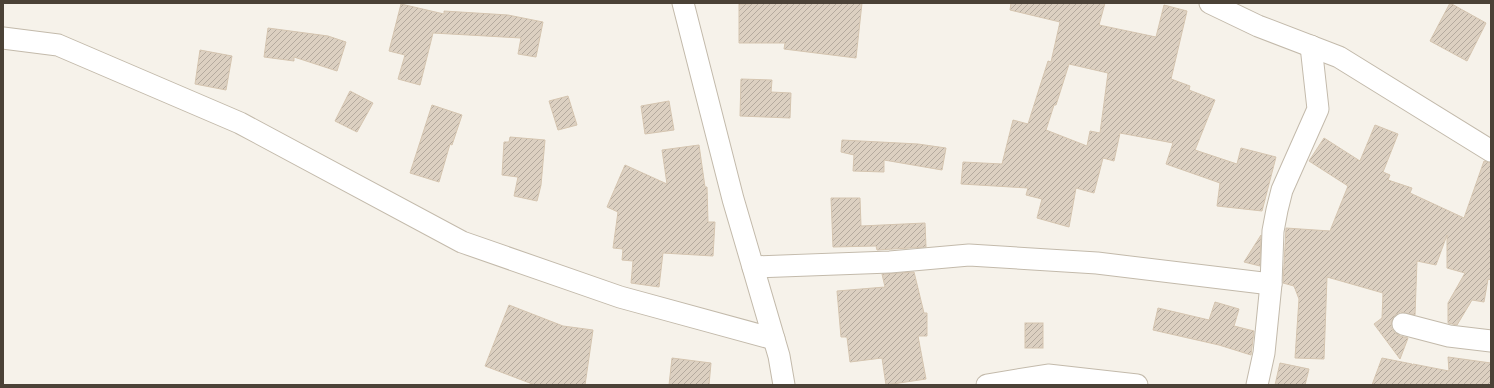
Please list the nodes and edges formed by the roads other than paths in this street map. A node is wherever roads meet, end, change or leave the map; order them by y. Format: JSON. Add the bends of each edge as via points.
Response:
{"nodes":[{"id":1,"x":683,"y":3,"type":"edge"},
{"id":2,"x":1210,"y":3,"type":"edge"},
{"id":3,"x":3,"y":38,"type":"edge"},
{"id":4,"x":1311,"y":46,"type":"junction"},
{"id":5,"x":1491,"y":151,"type":"edge"},
{"id":6,"x":753,"y":267,"type":"junction"},
{"id":7,"x":1270,"y":284,"type":"junction"},
{"id":8,"x":1402,"y":324,"type":"dead end"},
{"id":9,"x":774,"y":339,"type":"junction"},
{"id":10,"x":1491,"y":341,"type":"edge"},
{"id":11,"x":784,"y":385,"type":"edge"},
{"id":12,"x":987,"y":385,"type":"edge"},
{"id":13,"x":1137,"y":385,"type":"edge"},
{"id":14,"x":1257,"y":385,"type":"edge"}],
"edges":[{"from":1,"to":6,"type":"street"},
{"from":2,"to":4,"type":"street","via":[[1258,26]]},
{"from":3,"to":9,"type":"street","via":[[58,45],[240,123],[462,242],[620,297]]},
{"from":4,"to":5,"type":"street","via":[[1339,57]]},
{"from":4,"to":7,"type":"street","via":[[1318,109],[1282,190],[1273,231]]},
{"from":6,"to":7,"type":"street","via":[[890,262],[969,254],[1096,263]]},
{"from":6,"to":9,"type":"street"},
{"from":7,"to":14,"type":"street","via":[[1264,353]]},
{"from":8,"to":10,"type":"street","via":[[1449,336]]},
{"from":9,"to":11,"type":"street"},
{"from":12,"to":13,"type":"street","via":[[1048,375]]}]}
